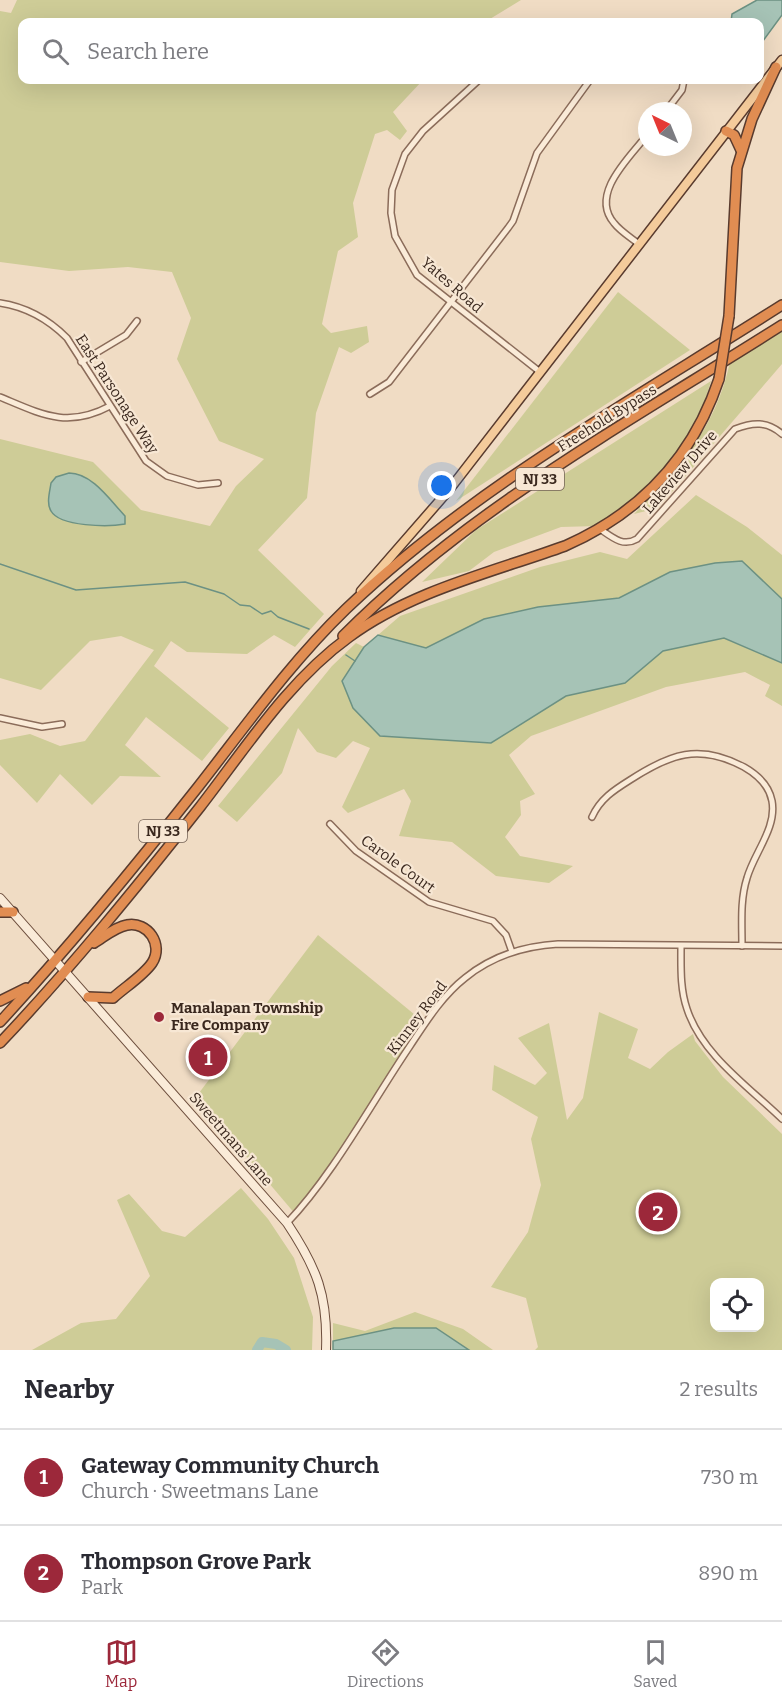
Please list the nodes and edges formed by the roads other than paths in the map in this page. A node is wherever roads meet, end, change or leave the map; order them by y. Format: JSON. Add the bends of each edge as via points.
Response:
{"nodes":[{"id":1,"x":779,"y":63,"type":"edge"},
{"id":2,"x":764,"y":82,"type":"edge"},
{"id":3,"x":475,"y":84,"type":"edge"},
{"id":4,"x":587,"y":84,"type":"edge"},
{"id":5,"x":683,"y":84,"type":"edge"},
{"id":6,"x":763,"y":84,"type":"edge"},
{"id":7,"x":673,"y":102,"type":"edge"},
{"id":8,"x":726,"y":131,"type":"junction"},
{"id":9,"x":638,"y":147,"type":"edge"},
{"id":10,"x":741,"y":150,"type":"junction"},
{"id":11,"x":639,"y":244,"type":"junction"},
{"id":12,"x":0,"y":303,"type":"edge"},
{"id":13,"x":450,"y":303,"type":"junction"},
{"id":14,"x":782,"y":305,"type":"edge"},
{"id":15,"x":137,"y":321,"type":"dead end"},
{"id":16,"x":782,"y":325,"type":"edge"},
{"id":17,"x":81,"y":362,"type":"junction"},
{"id":18,"x":540,"y":372,"type":"junction"},
{"id":19,"x":370,"y":394,"type":"dead end"},
{"id":20,"x":0,"y":397,"type":"edge"},
{"id":21,"x":110,"y":406,"type":"junction"},
{"id":22,"x":782,"y":434,"type":"edge"},
{"id":23,"x":218,"y":483,"type":"dead end"},
{"id":24,"x":600,"y":529,"type":"junction"},
{"id":25,"x":346,"y":610,"type":"junction"},
{"id":26,"x":318,"y":661,"type":"junction"},
{"id":27,"x":0,"y":718,"type":"edge"},
{"id":28,"x":62,"y":724,"type":"dead end"},
{"id":29,"x":591,"y":817,"type":"dead end"},
{"id":30,"x":330,"y":824,"type":"dead end"},
{"id":31,"x":0,"y":898,"type":"edge"},
{"id":32,"x":0,"y":912,"type":"edge"},
{"id":33,"x":13,"y":912,"type":"junction"},
{"id":34,"x":681,"y":945,"type":"junction"},
{"id":35,"x":742,"y":946,"type":"junction"},
{"id":36,"x":782,"y":946,"type":"edge"},
{"id":37,"x":86,"y":947,"type":"junction"},
{"id":38,"x":512,"y":952,"type":"junction"},
{"id":39,"x":55,"y":961,"type":"junction"},
{"id":40,"x":65,"y":972,"type":"junction"},
{"id":41,"x":38,"y":980,"type":"junction"},
{"id":42,"x":88,"y":997,"type":"junction"},
{"id":43,"x":0,"y":1001,"type":"edge"},
{"id":44,"x":0,"y":1022,"type":"edge"},
{"id":45,"x":0,"y":1043,"type":"edge"},
{"id":46,"x":782,"y":1119,"type":"edge"},
{"id":47,"x":287,"y":1223,"type":"junction"},
{"id":48,"x":326,"y":1350,"type":"edge"}],
"edges":[{"from":1,"to":2,"type":"main road"},
{"from":1,"to":10,"type":"highway"},
{"from":3,"to":13,"type":"street","name":"Yates Road","via":[[423,131],[405,154],[392,190],[391,213],[402,253],[417,275]]},
{"from":4,"to":13,"type":"street","via":[[537,153],[513,221]]},
{"from":5,"to":7,"type":"street"},
{"from":6,"to":8,"type":"main road"},
{"from":8,"to":10,"type":"highway","via":[[734,135]]},
{"from":8,"to":11,"type":"main road"},
{"from":9,"to":11,"type":"street","via":[[615,176],[606,198],[612,222]]},
{"from":10,"to":24,"type":"highway","bridge":true,"via":[[736,176],[729,316],[719,379],[698,431],[673,467],[642,500]]},
{"from":11,"to":18,"type":"main road"},
{"from":12,"to":17,"type":"street","name":"East Parsonage Way","via":[[18,306],[56,327]]},
{"from":13,"to":18,"type":"street","name":"Yates Road"},
{"from":13,"to":19,"type":"street","via":[[389,382]]},
{"from":14,"to":25,"type":"highway","name":"Freehold Bypass","number":"NJ 33","via":[[489,493],[439,529]]},
{"from":15,"to":17,"type":"street","via":[[126,335]]},
{"from":16,"to":26,"type":"highway","name":"Freehold Bypass","number":"NJ 33","via":[[483,517],[402,580]]},
{"from":17,"to":21,"type":"street","name":"East Parsonage Way"},
{"from":18,"to":25,"type":"main road"},
{"from":20,"to":21,"type":"street","via":[[58,419],[92,416]]},
{"from":21,"to":23,"type":"street","name":"East Parsonage Way","via":[[146,461],[157,471],[198,485]]},
{"from":22,"to":24,"type":"street","name":"Lakeview Drive","via":[[762,423],[735,429],[638,539],[620,542]]},
{"from":24,"to":26,"type":"highway","via":[[565,546],[405,604],[349,637]]},
{"from":25,"to":39,"type":"highway","number":"NJ 33","via":[[292,668]]},
{"from":26,"to":37,"type":"highway","number":"NJ 33"},
{"from":27,"to":28,"type":"street","via":[[42,727]]},
{"from":29,"to":35,"type":"street","via":[[607,795],[652,765],[677,755],[717,756],[758,776],[768,790],[773,812],[745,885]]},
{"from":30,"to":38,"type":"street","name":"Carole Court","via":[[356,851],[429,902],[493,921],[506,934]]},
{"from":31,"to":33,"type":"street","name":"Sweetmans Lane"},
{"from":32,"to":33,"type":"highway"},
{"from":33,"to":39,"type":"street","name":"Sweetmans Lane"},
{"from":34,"to":35,"type":"street","name":"Kinney Road"},
{"from":34,"to":38,"type":"street","name":"Kinney Road","via":[[558,944]]},
{"from":34,"to":46,"type":"street","via":[[682,988],[696,1030],[713,1053]]},
{"from":35,"to":36,"type":"street","name":"Kinney Road"},
{"from":37,"to":40,"type":"highway","number":"NJ 33"},
{"from":37,"to":42,"type":"highway","via":[[132,925],[148,932],[156,949],[148,968],[113,998]]},
{"from":38,"to":47,"type":"street","name":"Kinney Road","via":[[473,972],[445,997],[320,1182]]},
{"from":39,"to":40,"type":"street","name":"Sweetmans Lane"},
{"from":39,"to":41,"type":"highway","number":"NJ 33"},
{"from":40,"to":42,"type":"street","name":"Sweetmans Lane"},
{"from":40,"to":45,"type":"highway","number":"NJ 33"},
{"from":41,"to":43,"type":"highway"},
{"from":41,"to":44,"type":"highway","number":"NJ 33"},
{"from":42,"to":47,"type":"street","name":"Sweetmans Lane"},
{"from":47,"to":48,"type":"street","name":"Sweetmans Lane","via":[[307,1256],[324,1301]]}]}
